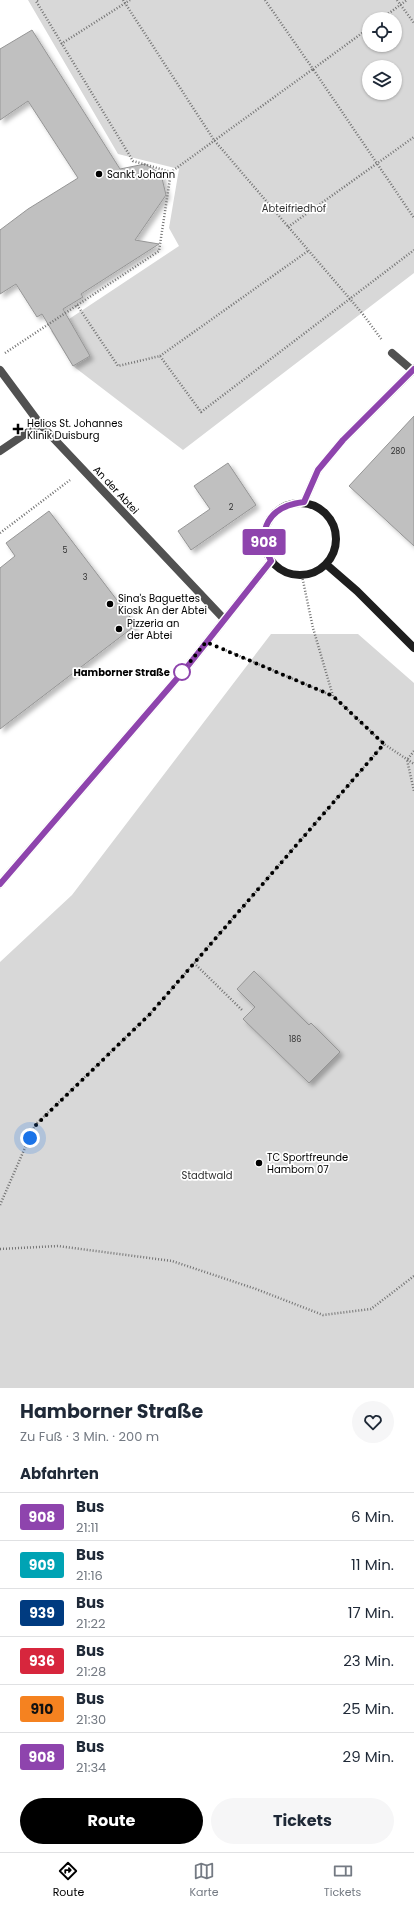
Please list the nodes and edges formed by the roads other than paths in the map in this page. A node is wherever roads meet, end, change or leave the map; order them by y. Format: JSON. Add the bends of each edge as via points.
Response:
{"nodes":[{"id":1,"x":392,"y":353,"type":"road end"},
{"id":2,"x":0,"y":370,"type":"edge"},
{"id":3,"x":413,"y":370,"type":"edge"},
{"id":4,"x":40,"y":424,"type":"junction"},
{"id":5,"x":0,"y":450,"type":"edge"},
{"id":6,"x":304,"y":502,"type":"junction"},
{"id":7,"x":271,"y":561,"type":"junction"},
{"id":8,"x":327,"y":564,"type":"junction"},
{"id":9,"x":224,"y":619,"type":"junction"},
{"id":10,"x":414,"y":648,"type":"edge"},
{"id":11,"x":0,"y":884,"type":"edge"}],
"edges":[{"from":1,"to":3,"type":"street"},
{"from":2,"to":4,"type":"street","name":"An der Abtei"},
{"from":3,"to":6,"type":"street","via":[[343,440],[318,470]]},
{"from":4,"to":5,"type":"street"},
{"from":4,"to":9,"type":"street","name":"An der Abtei"},
{"from":6,"to":7,"type":"street","via":[[290,503],[277,510],[268,521],[264,542]]},
{"from":6,"to":8,"type":"street","via":[[323,509],[335,526],[337,546]]},
{"from":7,"to":8,"type":"street","via":[[285,572],[302,576],[316,573]]},
{"from":7,"to":9,"type":"street"},
{"from":8,"to":10,"type":"street"},
{"from":9,"to":11,"type":"street"}]}
